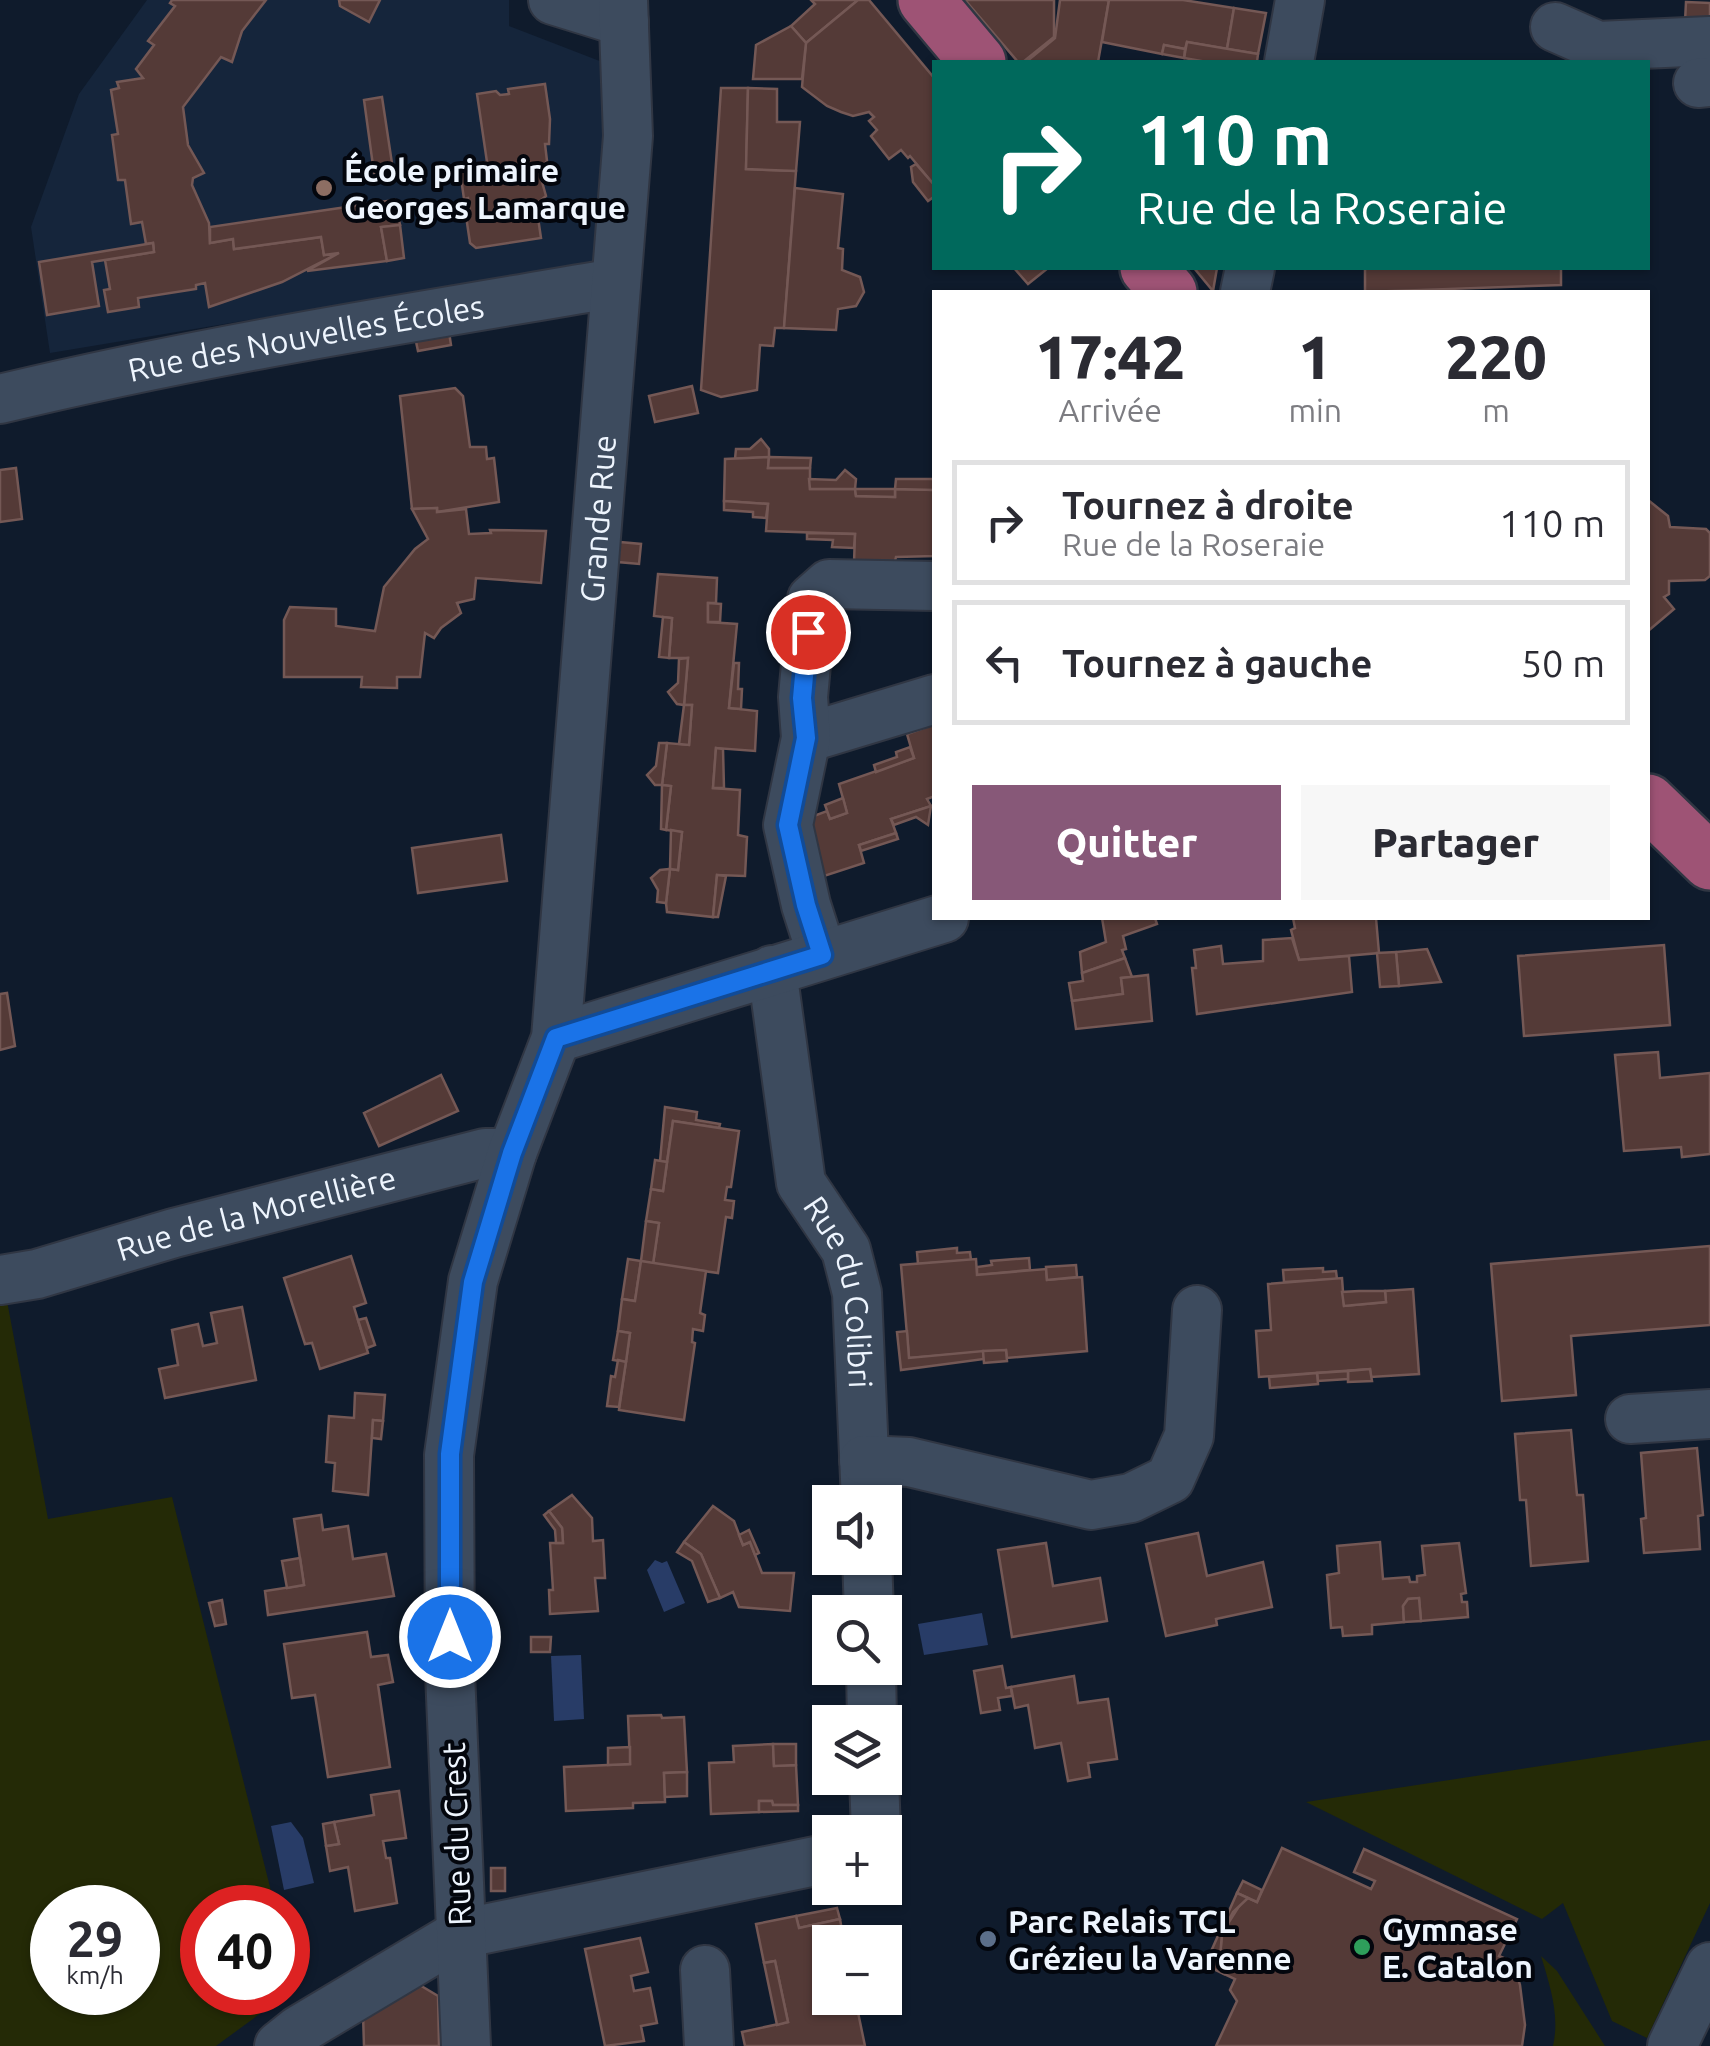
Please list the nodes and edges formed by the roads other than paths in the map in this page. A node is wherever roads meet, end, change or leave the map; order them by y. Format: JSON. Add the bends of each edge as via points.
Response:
{"nodes":[{"id":1,"x":554,"y":0,"type":"edge"},
{"id":2,"x":926,"y":0,"type":"edge"},
{"id":3,"x":1300,"y":0,"type":"edge"},
{"id":4,"x":623,"y":11,"type":"edge"},
{"id":5,"x":1554,"y":27,"type":"dead end"},
{"id":6,"x":976,"y":60,"type":"edge"},
{"id":7,"x":1289,"y":60,"type":"edge"},
{"id":8,"x":1706,"y":69,"type":"edge"},
{"id":9,"x":1150,"y":270,"type":"edge"},
{"id":10,"x":616,"y":282,"type":"junction"},
{"id":11,"x":1167,"y":290,"type":"edge"},
{"id":12,"x":0,"y":399,"type":"edge"},
{"id":13,"x":932,"y":586,"type":"edge"},
{"id":14,"x":932,"y":699,"type":"edge"},
{"id":15,"x":806,"y":738,"type":"junction"},
{"id":16,"x":1650,"y":804,"type":"edge"},
{"id":17,"x":1710,"y":862,"type":"edge"},
{"id":18,"x":937,"y":920,"type":"edge"},
{"id":19,"x":822,"y":955,"type":"junction"},
{"id":20,"x":562,"y":964,"type":"junction"},
{"id":21,"x":772,"y":970,"type":"junction"},
{"id":22,"x":632,"y":1014,"type":"junction"},
{"id":23,"x":556,"y":1038,"type":"junction"},
{"id":24,"x":512,"y":1153,"type":"junction"},
{"id":25,"x":0,"y":1280,"type":"edge"},
{"id":26,"x":1198,"y":1310,"type":"dead end"},
{"id":27,"x":1710,"y":1414,"type":"edge"},
{"id":28,"x":1630,"y":1419,"type":"dead end"},
{"id":29,"x":865,"y":1481,"type":"edge"},
{"id":30,"x":812,"y":1862,"type":"edge"},
{"id":31,"x":460,"y":1934,"type":"junction"},
{"id":32,"x":1710,"y":1967,"type":"edge"},
{"id":33,"x":705,"y":1970,"type":"dead end"},
{"id":34,"x":279,"y":2046,"type":"edge"},
{"id":35,"x":466,"y":2046,"type":"edge"},
{"id":36,"x":709,"y":2046,"type":"edge"},
{"id":37,"x":1672,"y":2046,"type":"edge"}],
"edges":[{"from":1,"to":4,"type":"street"},
{"from":2,"to":6,"type":"main road"},
{"from":3,"to":7,"type":"street"},
{"from":4,"to":10,"type":"street","name":"Grande Rue","via":[[628,136]]},
{"from":5,"to":8,"type":"street","via":[[1598,46]]},
{"from":9,"to":11,"type":"main road"},
{"from":10,"to":12,"type":"street","name":"Rue des Nouvelles Écoles","via":[[336,330]]},
{"from":10,"to":20,"type":"street","name":"Grande Rue"},
{"from":13,"to":15,"type":"street","via":[[829,584],[812,598],[802,698]]},
{"from":14,"to":15,"type":"street"},
{"from":15,"to":19,"type":"street","via":[[788,825]]},
{"from":16,"to":17,"type":"main road"},
{"from":18,"to":19,"type":"street"},
{"from":19,"to":21,"type":"street"},
{"from":20,"to":22,"type":"street"},
{"from":20,"to":23,"type":"street","name":"Grande Rue"},
{"from":21,"to":22,"type":"street"},
{"from":21,"to":29,"type":"street","name":"Rue du Colibri","via":[[801,1182],[846,1250],[856,1293]]},
{"from":22,"to":23,"type":"street"},
{"from":23,"to":24,"type":"street","name":"Rue du Crest"},
{"from":24,"to":25,"type":"street","name":"Rue de la Morellière","via":[[485,1153]]},
{"from":24,"to":31,"type":"street","name":"Rue du Crest","via":[[473,1282],[450,1454]]},
{"from":26,"to":29,"type":"street","via":[[1190,1436],[1170,1479],[1132,1498],[1092,1505],[909,1462]]},
{"from":27,"to":28,"type":"street"},
{"from":30,"to":31,"type":"street"},
{"from":31,"to":34,"type":"street"},
{"from":31,"to":35,"type":"street","name":"Rue du Crest"},
{"from":32,"to":37,"type":"street"},
{"from":33,"to":36,"type":"street"}]}
